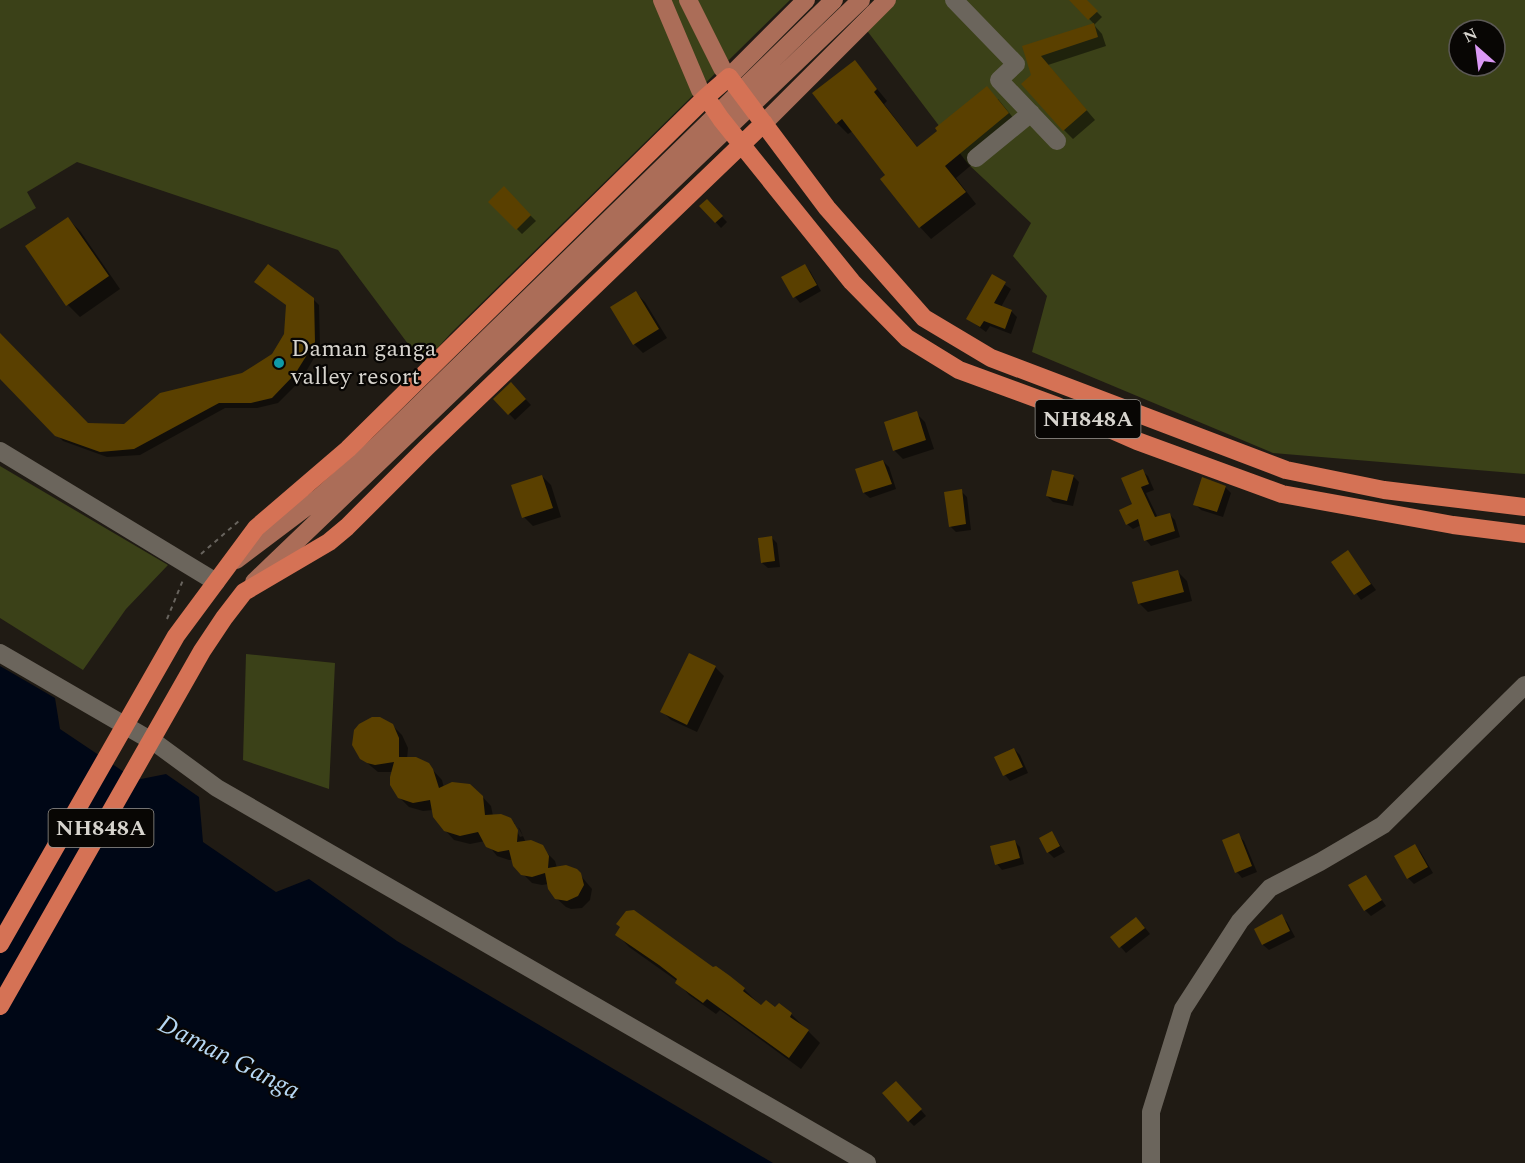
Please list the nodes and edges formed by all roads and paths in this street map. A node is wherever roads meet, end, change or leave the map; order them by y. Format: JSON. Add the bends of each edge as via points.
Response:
{"nodes":[{"id":1,"x":662,"y":0,"type":"edge"},
{"id":2,"x":688,"y":0,"type":"edge"},
{"id":3,"x":806,"y":0,"type":"edge"},
{"id":4,"x":834,"y":0,"type":"edge"},
{"id":5,"x":861,"y":0,"type":"edge"},
{"id":6,"x":887,"y":0,"type":"edge"},
{"id":7,"x":954,"y":0,"type":"edge"},
{"id":8,"x":729,"y":78,"type":"junction"},
{"id":9,"x":706,"y":97,"type":"junction"},
{"id":10,"x":1031,"y":113,"type":"junction"},
{"id":11,"x":764,"y":123,"type":"junction"},
{"id":12,"x":1058,"y":141,"type":"dead end"},
{"id":13,"x":743,"y":144,"type":"junction"},
{"id":14,"x":976,"y":158,"type":"dead end"},
{"id":15,"x":0,"y":452,"type":"edge"},
{"id":16,"x":326,"y":502,"type":"junction"},
{"id":17,"x":1525,"y":507,"type":"edge"},
{"id":18,"x":1525,"y":534,"type":"edge"},
{"id":19,"x":232,"y":562,"type":"junction"},
{"id":20,"x":216,"y":582,"type":"junction"},
{"id":21,"x":244,"y":592,"type":"junction"},
{"id":22,"x":175,"y":596,"type":"dead end"},
{"id":23,"x":171,"y":629,"type":"junction"},
{"id":24,"x":0,"y":653,"type":"edge"},
{"id":25,"x":1525,"y":685,"type":"edge"},
{"id":26,"x":0,"y":944,"type":"edge"},
{"id":27,"x":0,"y":1006,"type":"edge"},
{"id":28,"x":867,"y":1163,"type":"edge"},
{"id":29,"x":1151,"y":1163,"type":"edge"}],
"edges":[{"from":1,"to":9,"type":"main road"},
{"from":2,"to":8,"type":"main road"},
{"from":3,"to":8,"type":"main road"},
{"from":4,"to":16,"type":"main road"},
{"from":5,"to":16,"type":"main road","via":[[498,350]]},
{"from":6,"to":11,"type":"main road"},
{"from":7,"to":10,"type":"street","via":[[1016,64],[999,80]]},
{"from":8,"to":9,"type":"highway"},
{"from":8,"to":11,"type":"highway"},
{"from":9,"to":13,"type":"highway"},
{"from":9,"to":19,"type":"highway","via":[[348,448],[256,528]]},
{"from":10,"to":12,"type":"street"},
{"from":10,"to":14,"type":"street"},
{"from":11,"to":13,"type":"highway","number":"NH848A"},
{"from":11,"to":17,"type":"highway","number":"NH848A","via":[[827,208],[924,318],[991,358],[1286,470],[1384,490]]},
{"from":13,"to":18,"type":"highway","number":"NH848A","via":[[852,282],[907,338],[959,370],[1282,494]]},
{"from":13,"to":21,"type":"highway","number":"NH848A","via":[[347,528]]},
{"from":15,"to":20,"type":"street"},
{"from":16,"to":19,"type":"main road"},
{"from":16,"to":21,"type":"main road"},
{"from":19,"to":20,"type":"highway"},
{"from":20,"to":23,"type":"highway"},
{"from":21,"to":27,"type":"highway","number":"NH848A","via":[[202,651]]},
{"from":22,"to":23,"type":"path"},
{"from":23,"to":26,"type":"highway","number":"NH848A"},
{"from":24,"to":28,"type":"street","via":[[157,744],[217,788]]},
{"from":25,"to":29,"type":"street","via":[[1383,825],[1270,888],[1240,921],[1183,1009],[1151,1112]]}]}
